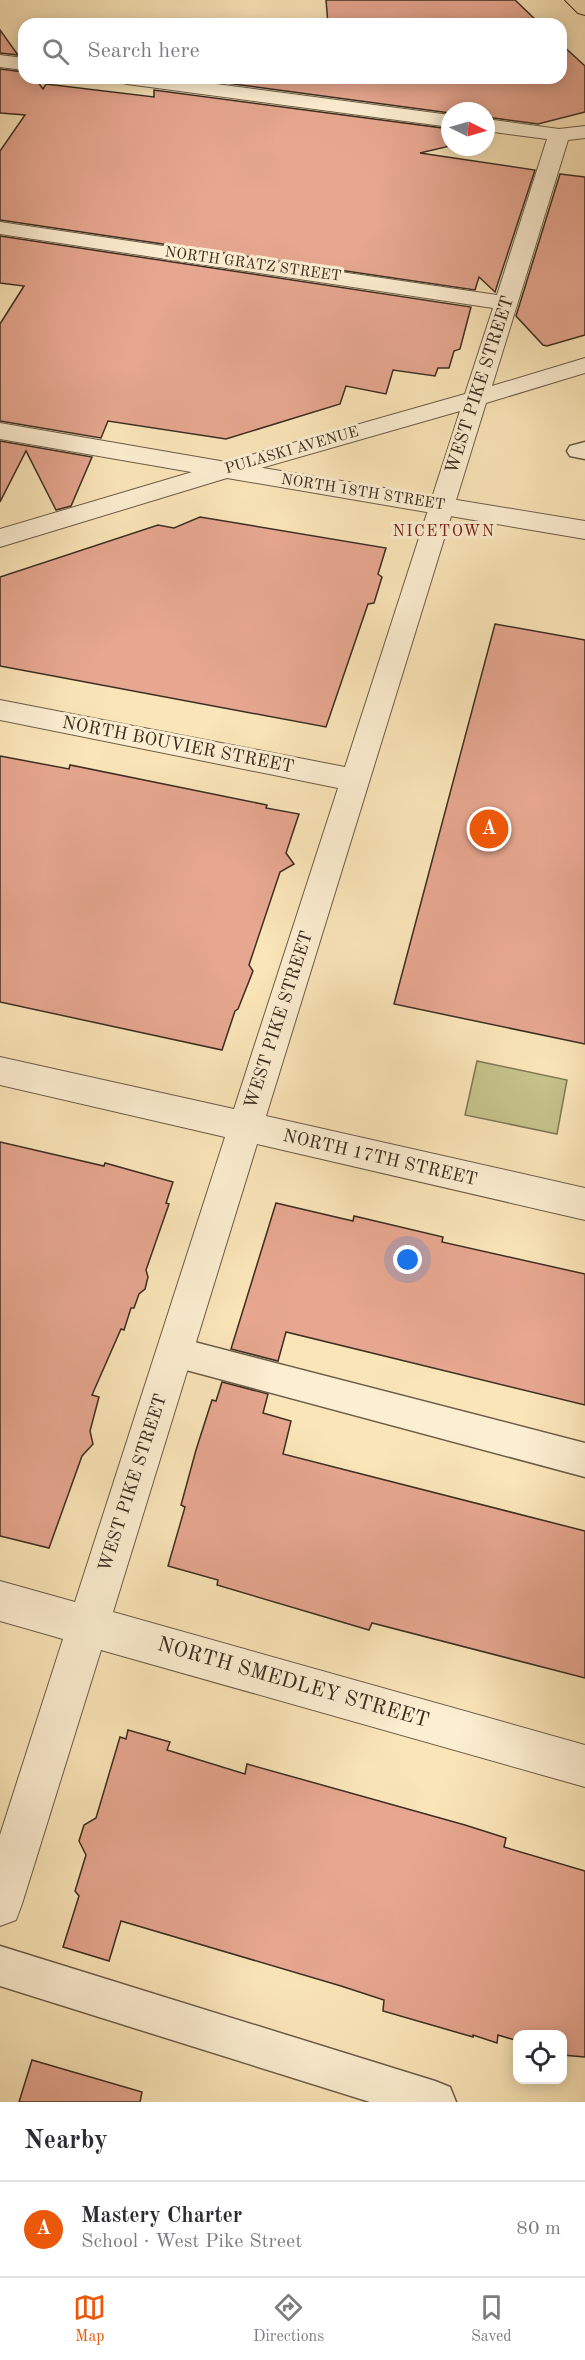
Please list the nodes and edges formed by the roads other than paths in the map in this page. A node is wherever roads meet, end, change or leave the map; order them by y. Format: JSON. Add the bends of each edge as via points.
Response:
{"nodes":[{"id":1,"x":574,"y":0,"type":"edge"},
{"id":2,"x":585,"y":9,"type":"edge"},
{"id":3,"x":0,"y":61,"type":"edge"},
{"id":4,"x":18,"y":63,"type":"edge"},
{"id":5,"x":173,"y":84,"type":"edge"},
{"id":6,"x":441,"y":120,"type":"edge"},
{"id":7,"x":495,"y":126,"type":"edge"},
{"id":8,"x":585,"y":132,"type":"edge"},
{"id":9,"x":559,"y":135,"type":"junction"},
{"id":10,"x":0,"y":228,"type":"edge"},
{"id":11,"x":506,"y":303,"type":"junction"},
{"id":12,"x":585,"y":365,"type":"edge"},
{"id":13,"x":475,"y":399,"type":"junction"},
{"id":14,"x":0,"y":431,"type":"edge"},
{"id":15,"x":226,"y":470,"type":"junction"},
{"id":16,"x":442,"y":506,"type":"junction"},
{"id":17,"x":585,"y":530,"type":"edge"},
{"id":18,"x":0,"y":538,"type":"edge"},
{"id":19,"x":0,"y":710,"type":"edge"},
{"id":20,"x":355,"y":780,"type":"junction"},
{"id":21,"x":0,"y":1071,"type":"edge"},
{"id":22,"x":245,"y":1127,"type":"junction"},
{"id":23,"x":585,"y":1204,"type":"edge"},
{"id":24,"x":174,"y":1352,"type":"junction"},
{"id":25,"x":585,"y":1460,"type":"edge"},
{"id":26,"x":0,"y":1601,"type":"edge"},
{"id":27,"x":88,"y":1626,"type":"junction"},
{"id":28,"x":585,"y":1766,"type":"edge"},
{"id":29,"x":0,"y":1904,"type":"edge"},
{"id":30,"x":0,"y":1966,"type":"edge"},
{"id":31,"x":435,"y":2102,"type":"edge"}],
"edges":[{"from":1,"to":2,"type":"main road"},
{"from":3,"to":4,"type":"street"},
{"from":5,"to":6,"type":"street"},
{"from":7,"to":9,"type":"street"},
{"from":8,"to":9,"type":"street"},
{"from":9,"to":11,"type":"street","name":"WEST PIKE STREET"},
{"from":10,"to":11,"type":"street","name":"NORTH GRATZ STREET"},
{"from":11,"to":13,"type":"street","name":"WEST PIKE STREET"},
{"from":12,"to":13,"type":"street","name":"PULASKI AVENUE"},
{"from":13,"to":15,"type":"street","name":"PULASKI AVENUE"},
{"from":13,"to":16,"type":"street","name":"WEST PIKE STREET"},
{"from":14,"to":15,"type":"street","name":"NORTH 18TH STREET"},
{"from":15,"to":16,"type":"street","name":"NORTH 18TH STREET"},
{"from":15,"to":18,"type":"street","name":"PULASKI AVENUE"},
{"from":16,"to":17,"type":"street","name":"NORTH 18TH STREET"},
{"from":16,"to":20,"type":"street","name":"WEST PIKE STREET"},
{"from":19,"to":20,"type":"street","name":"NORTH BOUVIER STREET"},
{"from":20,"to":22,"type":"street","name":"WEST PIKE STREET"},
{"from":21,"to":22,"type":"street","name":"NORTH 17TH STREET"},
{"from":22,"to":23,"type":"street","name":"NORTH 17TH STREET"},
{"from":22,"to":24,"type":"street","name":"WEST PIKE STREET"},
{"from":24,"to":25,"type":"lane"},
{"from":24,"to":27,"type":"street","name":"WEST PIKE STREET"},
{"from":26,"to":27,"type":"street","name":"NORTH SMEDLEY STREET"},
{"from":27,"to":28,"type":"street","name":"NORTH SMEDLEY STREET"},
{"from":27,"to":29,"type":"street","name":"WEST PIKE STREET"},
{"from":30,"to":31,"type":"lane"}]}
